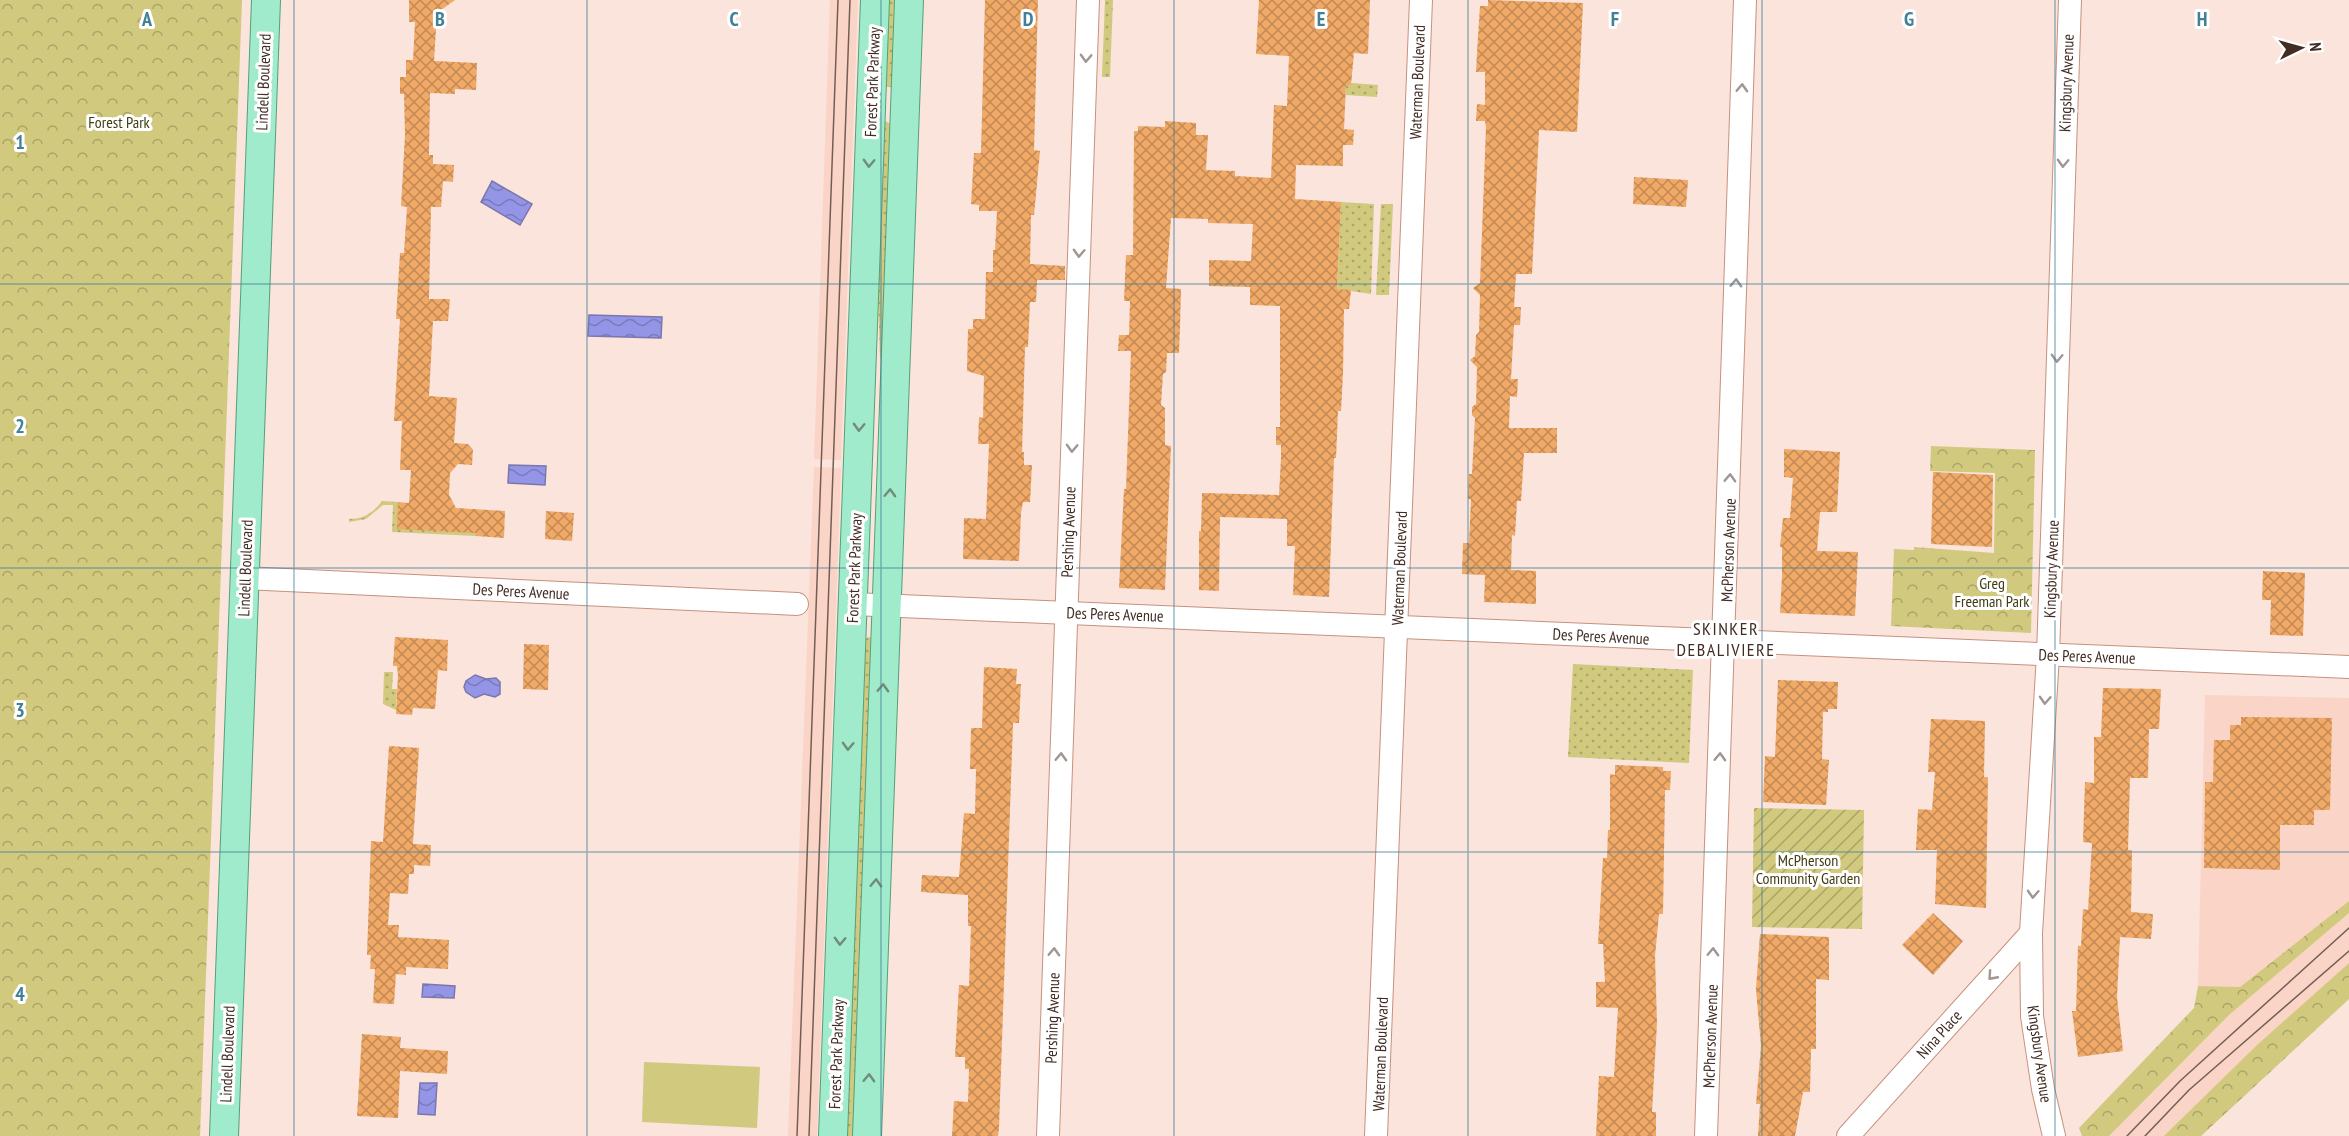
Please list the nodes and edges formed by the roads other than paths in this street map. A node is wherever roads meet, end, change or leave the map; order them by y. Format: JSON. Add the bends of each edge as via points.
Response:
{"nodes":[{"id":1,"x":266,"y":0,"type":"edge"},
{"id":2,"x":875,"y":0,"type":"edge"},
{"id":3,"x":909,"y":0,"type":"edge"},
{"id":4,"x":1088,"y":0,"type":"edge"},
{"id":5,"x":1420,"y":0,"type":"edge"},
{"id":6,"x":1745,"y":0,"type":"edge"},
{"id":7,"x":2070,"y":0,"type":"edge"},
{"id":8,"x":244,"y":578,"type":"junction"},
{"id":9,"x":797,"y":604,"type":"dead end"},
{"id":10,"x":853,"y":604,"type":"junction"},
{"id":11,"x":886,"y":605,"type":"junction"},
{"id":12,"x":1066,"y":612,"type":"junction"},
{"id":13,"x":1397,"y":627,"type":"junction"},
{"id":14,"x":1725,"y":641,"type":"junction"},
{"id":15,"x":2048,"y":655,"type":"junction"},
{"id":16,"x":2349,"y":667,"type":"edge"},
{"id":17,"x":2031,"y":933,"type":"junction"},
{"id":18,"x":224,"y":1136,"type":"edge"},
{"id":19,"x":833,"y":1136,"type":"edge"},
{"id":20,"x":867,"y":1136,"type":"edge"},
{"id":21,"x":1048,"y":1136,"type":"edge"},
{"id":22,"x":1377,"y":1136,"type":"edge"},
{"id":23,"x":1706,"y":1136,"type":"edge"},
{"id":24,"x":1848,"y":1136,"type":"edge"},
{"id":25,"x":2054,"y":1136,"type":"edge"}],
"edges":[{"from":1,"to":8,"type":"main road","name":"Lindell Boulevard"},
{"from":2,"to":10,"type":"main road","name":"Forest Park Parkway","one_way":true},
{"from":11,"to":3,"type":"main road","name":"Forest Park Parkway","one_way":true},
{"from":4,"to":12,"type":"street","name":"Pershing Avenue","one_way":true},
{"from":5,"to":13,"type":"street","name":"Waterman Boulevard"},
{"from":14,"to":6,"type":"street","name":"McPherson Avenue","one_way":true},
{"from":7,"to":15,"type":"street","name":"Kingsbury Avenue","one_way":true},
{"from":8,"to":9,"type":"street","name":"Des Peres Avenue"},
{"from":8,"to":18,"type":"main road","name":"Lindell Boulevard"},
{"from":10,"to":11,"type":"street","name":"Des Peres Avenue"},
{"from":10,"to":19,"type":"main road","name":"Forest Park Parkway","one_way":true},
{"from":11,"to":12,"type":"street","name":"Des Peres Avenue"},
{"from":20,"to":11,"type":"main road","name":"Forest Park Parkway","one_way":true},
{"from":12,"to":13,"type":"street","name":"Des Peres Avenue"},
{"from":21,"to":12,"type":"street","name":"Pershing Avenue","one_way":true},
{"from":13,"to":14,"type":"street","name":"Des Peres Avenue"},
{"from":13,"to":22,"type":"street","name":"Waterman Boulevard"},
{"from":14,"to":15,"type":"street","name":"Des Peres Avenue"},
{"from":23,"to":14,"type":"street","name":"McPherson Avenue","one_way":true},
{"from":15,"to":16,"type":"street","name":"Des Peres Avenue"},
{"from":15,"to":17,"type":"street","name":"Kingsbury Avenue","one_way":true},
{"from":17,"to":24,"type":"street","name":"Nina Place","one_way":true},
{"from":17,"to":25,"type":"street","name":"Kingsbury Avenue","via":[[2032,1016]]}]}
